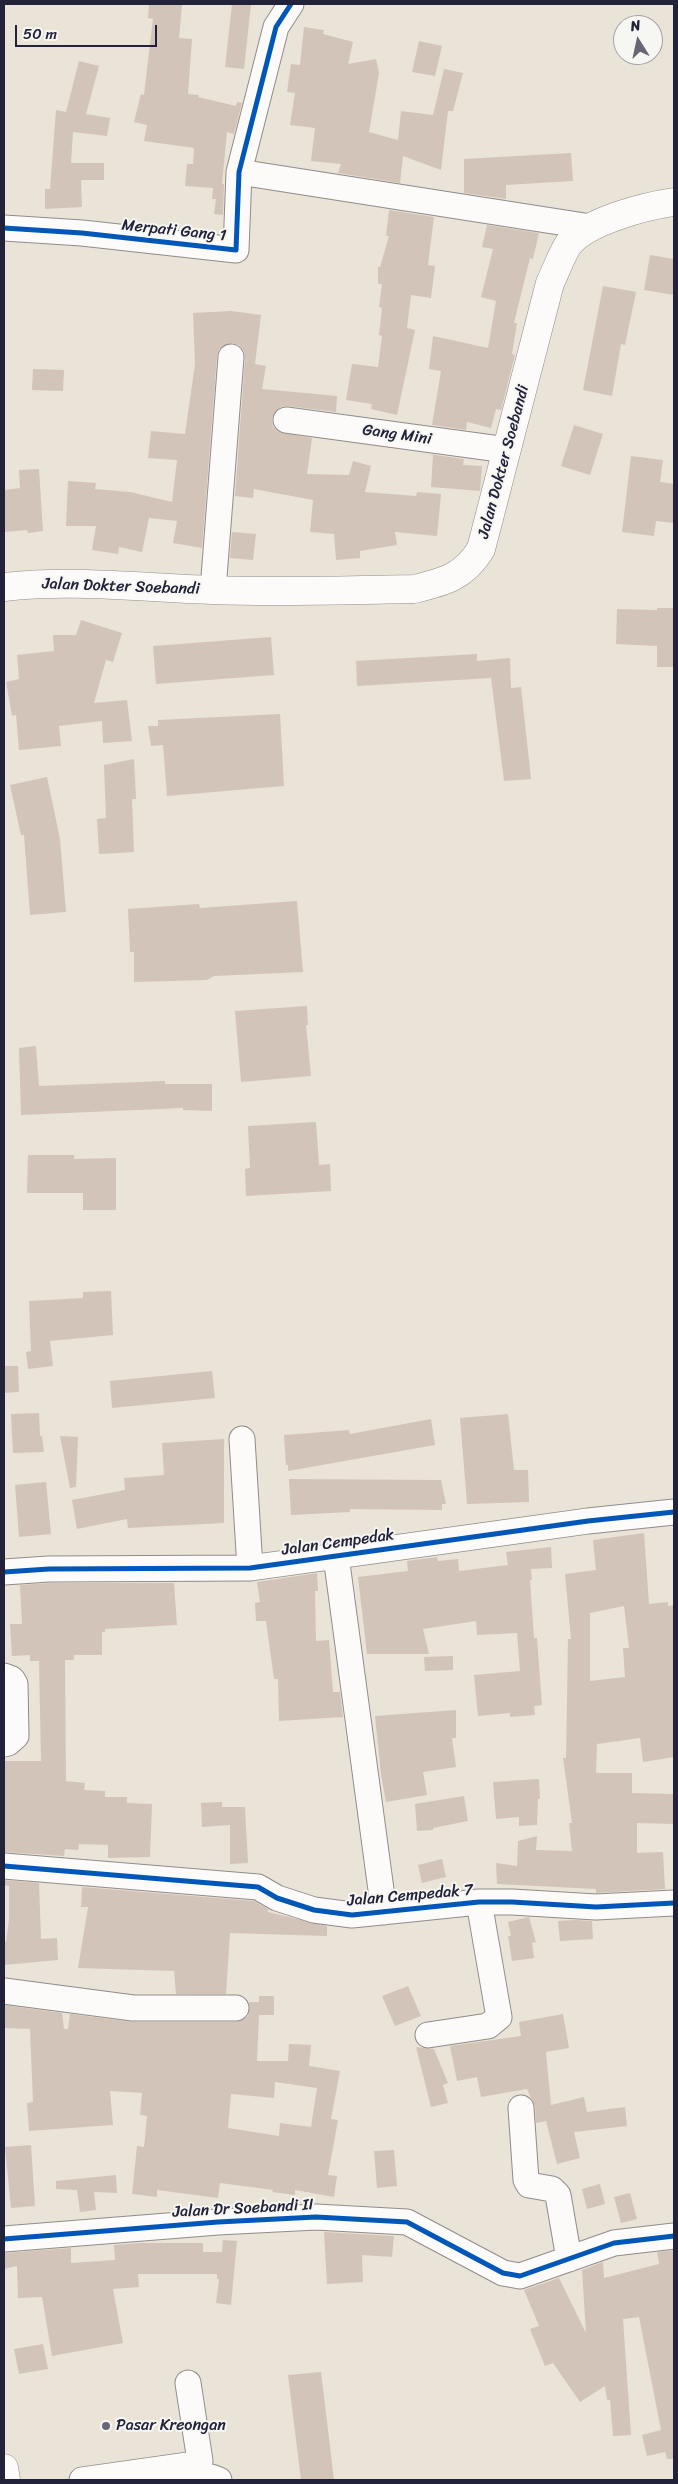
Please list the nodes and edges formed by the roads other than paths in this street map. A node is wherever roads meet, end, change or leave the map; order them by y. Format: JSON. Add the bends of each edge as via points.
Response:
{"nodes":[{"id":1,"x":291,"y":4,"type":"edge"},
{"id":2,"x":239,"y":172,"type":"junction"},
{"id":3,"x":674,"y":202,"type":"edge"},
{"id":4,"x":591,"y":227,"type":"junction"},
{"id":5,"x":4,"y":228,"type":"edge"},
{"id":6,"x":231,"y":357,"type":"dead end"},
{"id":7,"x":286,"y":420,"type":"dead end"},
{"id":8,"x":507,"y":450,"type":"junction"},
{"id":9,"x":4,"y":587,"type":"edge"},
{"id":10,"x":214,"y":590,"type":"junction"},
{"id":11,"x":242,"y":1438,"type":"dead end"},
{"id":12,"x":674,"y":1512,"type":"edge"},
{"id":13,"x":336,"y":1556,"type":"junction"},
{"id":14,"x":250,"y":1568,"type":"junction"},
{"id":15,"x":4,"y":1572,"type":"edge"},
{"id":16,"x":4,"y":1676,"type":"edge"},
{"id":17,"x":4,"y":1744,"type":"edge"},
{"id":18,"x":4,"y":1866,"type":"edge"},
{"id":19,"x":479,"y":1902,"type":"junction"},
{"id":20,"x":674,"y":1903,"type":"edge"},
{"id":21,"x":384,"y":1912,"type":"junction"},
{"id":22,"x":4,"y":1991,"type":"edge"},
{"id":23,"x":236,"y":2008,"type":"dead end"},
{"id":24,"x":428,"y":2035,"type":"dead end"},
{"id":25,"x":521,"y":2108,"type":"dead end"},
{"id":26,"x":674,"y":2236,"type":"edge"},
{"id":27,"x":4,"y":2239,"type":"edge"},
{"id":28,"x":569,"y":2259,"type":"junction"},
{"id":29,"x":188,"y":2383,"type":"dead end"},
{"id":30,"x":4,"y":2468,"type":"edge"},
{"id":31,"x":6,"y":2480,"type":"edge"},
{"id":32,"x":82,"y":2480,"type":"edge"},
{"id":33,"x":188,"y":2480,"type":"edge"},
{"id":34,"x":219,"y":2480,"type":"edge"}],
"edges":[{"from":1,"to":2,"type":"street","name":"Merpati Gang 1","via":[[276,26]]},
{"from":2,"to":4,"type":"street"},
{"from":2,"to":5,"type":"street","name":"Merpati Gang 1","via":[[236,250]]},
{"from":3,"to":4,"type":"main road","name":"Jalan Dokter Soebandi","via":[[623,214]]},
{"from":4,"to":8,"type":"main road","name":"Jalan Dokter Soebandi","via":[[569,244],[550,283]]},
{"from":6,"to":10,"type":"street"},
{"from":7,"to":8,"type":"street","name":"Gang Mini"},
{"from":8,"to":10,"type":"main road","name":"Jalan Dokter Soebandi","via":[[481,549],[471,565],[445,582],[414,589]]},
{"from":9,"to":10,"type":"main road","name":"Jalan Dokter Soebandi","via":[[130,585]]},
{"from":11,"to":14,"type":"street"},
{"from":12,"to":13,"type":"street","name":"Jalan Cempedak"},
{"from":13,"to":14,"type":"street","name":"Jalan Cempedak"},
{"from":13,"to":21,"type":"street"},
{"from":14,"to":15,"type":"street","name":"Jalan Cempedak"},
{"from":16,"to":17,"type":"street","via":[[15,1684],[16,1736]]},
{"from":18,"to":21,"type":"street","name":"Jalan Cempedak 7","via":[[258,1887],[277,1898],[323,1912],[352,1915]]},
{"from":19,"to":20,"type":"street","name":"Jalan Cempedak 7","via":[[596,1907]]},
{"from":19,"to":21,"type":"street","name":"Jalan Cempedak 7"},
{"from":19,"to":24,"type":"street","via":[[499,2017],[488,2026]]},
{"from":22,"to":23,"type":"street","via":[[133,2008]]},
{"from":25,"to":28,"type":"street","via":[[526,2180],[529,2185],[552,2189],[558,2195]]},
{"from":26,"to":28,"type":"street","name":"Jalan Dr Soebandi II","via":[[614,2243]]},
{"from":27,"to":28,"type":"street","name":"Jalan Dr Soebandi II","via":[[316,2217],[407,2222],[512,2276]]},
{"from":29,"to":32,"type":"street","via":[[200,2461]]},
{"from":30,"to":31,"type":"main road"},
{"from":33,"to":34,"type":"street","via":[[211,2477]]}]}
